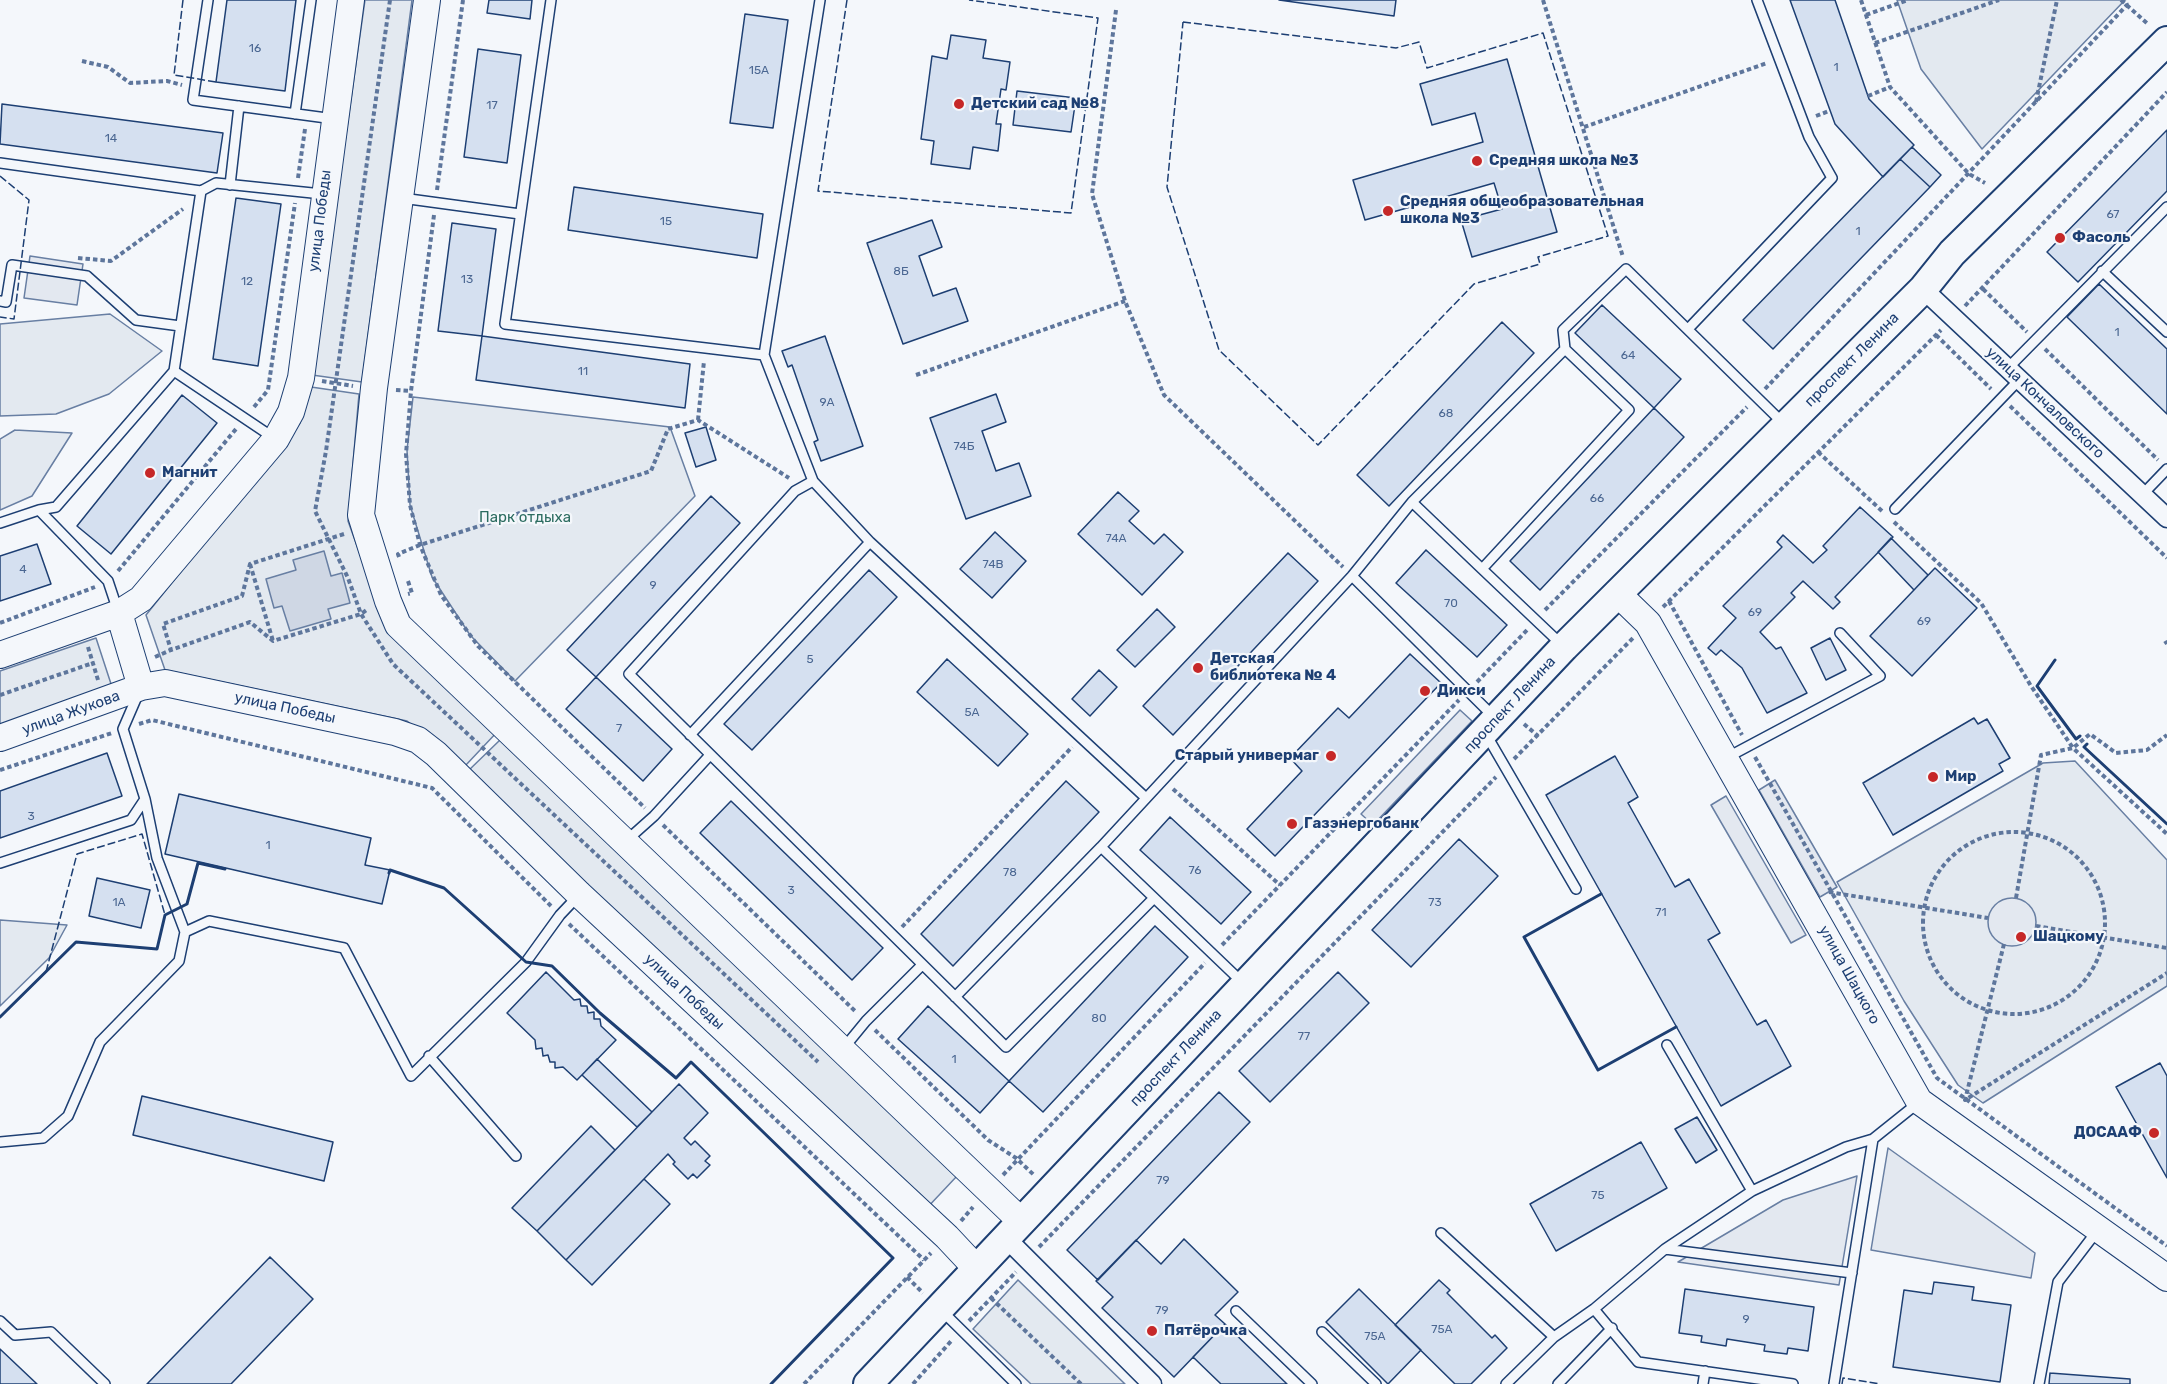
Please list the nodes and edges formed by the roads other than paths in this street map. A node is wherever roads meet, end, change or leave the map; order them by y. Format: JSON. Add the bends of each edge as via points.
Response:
{"nodes":[{"id":1,"x":208,"y":0,"type":"edge"},
{"id":2,"x":311,"y":0,"type":"edge"},
{"id":3,"x":351,"y":0,"type":"edge"},
{"id":4,"x":427,"y":0,"type":"edge"},
{"id":5,"x":551,"y":0,"type":"edge"},
{"id":6,"x":820,"y":0,"type":"edge"},
{"id":7,"x":1757,"y":0,"type":"edge"},
{"id":8,"x":2167,"y":41,"type":"edge"},
{"id":9,"x":238,"y":106,"type":"junction"},
{"id":10,"x":295,"y":114,"type":"junction"},
{"id":11,"x":334,"y":119,"type":"junction"},
{"id":12,"x":0,"y":163,"type":"edge"},
{"id":13,"x":230,"y":185,"type":"junction"},
{"id":14,"x":201,"y":191,"type":"junction"},
{"id":15,"x":323,"y":194,"type":"junction"},
{"id":16,"x":399,"y":198,"type":"junction"},
{"id":17,"x":2167,"y":207,"type":"edge"},
{"id":18,"x":520,"y":214,"type":"junction"},
{"id":19,"x":2103,"y":271,"type":"junction"},
{"id":20,"x":1923,"y":289,"type":"junction"},
{"id":21,"x":0,"y":301,"type":"edge"},
{"id":22,"x":180,"y":326,"type":"junction"},
{"id":23,"x":1689,"y":328,"type":"junction"},
{"id":24,"x":2167,"y":332,"type":"edge"},
{"id":25,"x":1565,"y":349,"type":"junction"},
{"id":26,"x":764,"y":356,"type":"junction"},
{"id":27,"x":174,"y":371,"type":"junction"},
{"id":28,"x":2013,"y":375,"type":"junction"},
{"id":29,"x":1785,"y":426,"type":"junction"},
{"id":30,"x":276,"y":439,"type":"junction"},
{"id":31,"x":2167,"y":469,"type":"edge"},
{"id":32,"x":813,"y":481,"type":"junction"},
{"id":33,"x":2143,"y":494,"type":"junction"},
{"id":34,"x":1412,"y":502,"type":"junction"},
{"id":35,"x":1895,"y":509,"type":"dead end"},
{"id":36,"x":39,"y":510,"type":"junction"},
{"id":37,"x":2167,"y":518,"type":"edge"},
{"id":38,"x":0,"y":523,"type":"edge"},
{"id":39,"x":870,"y":542,"type":"junction"},
{"id":40,"x":1482,"y":569,"type":"junction"},
{"id":41,"x":1352,"y":576,"type":"junction"},
{"id":42,"x":1617,"y":592,"type":"junction"},
{"id":43,"x":119,"y":613,"type":"junction"},
{"id":44,"x":1840,"y":633,"type":"dead end"},
{"id":45,"x":1564,"y":647,"type":"junction"},
{"id":46,"x":0,"y":656,"type":"edge"},
{"id":47,"x":141,"y":687,"type":"junction"},
{"id":48,"x":1491,"y":726,"type":"junction"},
{"id":49,"x":690,"y":735,"type":"junction"},
{"id":50,"x":0,"y":738,"type":"edge"},
{"id":51,"x":710,"y":755,"type":"junction"},
{"id":52,"x":1726,"y":758,"type":"junction"},
{"id":53,"x":1146,"y":798,"type":"junction"},
{"id":54,"x":146,"y":799,"type":"junction"},
{"id":55,"x":624,"y":842,"type":"junction"},
{"id":56,"x":1101,"y":847,"type":"junction"},
{"id":57,"x":0,"y":863,"type":"edge"},
{"id":58,"x":1576,"y":889,"type":"dead end"},
{"id":59,"x":579,"y":894,"type":"junction"},
{"id":60,"x":1154,"y":898,"type":"junction"},
{"id":61,"x":185,"y":932,"type":"junction"},
{"id":62,"x":922,"y":965,"type":"junction"},
{"id":63,"x":1245,"y":985,"type":"junction"},
{"id":64,"x":955,"y":997,"type":"junction"},
{"id":65,"x":1667,"y":1045,"type":"dead end"},
{"id":66,"x":429,"y":1056,"type":"junction"},
{"id":67,"x":831,"y":1057,"type":"junction"},
{"id":68,"x":1919,"y":1101,"type":"junction"},
{"id":69,"x":1873,"y":1139,"type":"junction"},
{"id":70,"x":0,"y":1142,"type":"edge"},
{"id":71,"x":516,"y":1156,"type":"dead end"},
{"id":72,"x":1752,"y":1191,"type":"junction"},
{"id":73,"x":2098,"y":1229,"type":"junction"},
{"id":74,"x":1014,"y":1230,"type":"junction"},
{"id":75,"x":1441,"y":1233,"type":"dead end"},
{"id":76,"x":1665,"y":1248,"type":"junction"},
{"id":77,"x":977,"y":1269,"type":"junction"},
{"id":78,"x":1852,"y":1273,"type":"junction"},
{"id":79,"x":2167,"y":1278,"type":"edge"},
{"id":80,"x":939,"y":1309,"type":"junction"},
{"id":81,"x":1594,"y":1309,"type":"junction"},
{"id":82,"x":1236,"y":1311,"type":"dead end"},
{"id":83,"x":0,"y":1321,"type":"edge"},
{"id":84,"x":1612,"y":1328,"type":"junction"},
{"id":85,"x":1322,"y":1332,"type":"dead end"},
{"id":86,"x":1554,"y":1337,"type":"junction"},
{"id":87,"x":1705,"y":1371,"type":"junction"},
{"id":88,"x":105,"y":1384,"type":"edge"},
{"id":89,"x":868,"y":1384,"type":"edge"},
{"id":90,"x":1016,"y":1384,"type":"edge"},
{"id":91,"x":1152,"y":1384,"type":"edge"},
{"id":92,"x":1312,"y":1384,"type":"edge"},
{"id":93,"x":1376,"y":1384,"type":"edge"},
{"id":94,"x":1506,"y":1384,"type":"edge"},
{"id":95,"x":1558,"y":1384,"type":"edge"},
{"id":96,"x":1703,"y":1384,"type":"edge"},
{"id":97,"x":1793,"y":1384,"type":"edge"},
{"id":98,"x":1834,"y":1384,"type":"edge"},
{"id":99,"x":2039,"y":1384,"type":"edge"}],
"edges":[{"from":1,"to":9,"type":"lane","via":[[193,100]]},
{"from":2,"to":10,"type":"lane"},
{"from":3,"to":11,"type":"street","name":"улица Победы"},
{"from":4,"to":16,"type":"street"},
{"from":5,"to":18,"type":"lane"},
{"from":6,"to":26,"type":"lane"},
{"from":7,"to":23,"type":"lane","via":[[1809,137],[1832,177]]},
{"from":8,"to":20,"type":"main road","name":"проспект Ленина","via":[[1952,253]]},
{"from":9,"to":10,"type":"lane"},
{"from":9,"to":13,"type":"lane"},
{"from":10,"to":11,"type":"lane"},
{"from":11,"to":15,"type":"street","name":"улица Победы"},
{"from":12,"to":14,"type":"lane"},
{"from":13,"to":14,"type":"lane","via":[[216,183]]},
{"from":13,"to":15,"type":"lane"},
{"from":14,"to":22,"type":"lane"},
{"from":15,"to":30,"type":"street","name":"улица Победы","via":[[300,378],[291,412]]},
{"from":16,"to":18,"type":"lane"},
{"from":16,"to":55,"type":"street","via":[[361,515],[388,601],[398,625]]},
{"from":17,"to":19,"type":"lane"},
{"from":18,"to":26,"type":"lane","via":[[505,324]]},
{"from":19,"to":24,"type":"lane"},
{"from":19,"to":28,"type":"lane","via":[[2035,340]]},
{"from":20,"to":28,"type":"street","name":"улица Кончаловского"},
{"from":20,"to":29,"type":"main road","name":"проспект Ленина"},
{"from":21,"to":22,"type":"lane","via":[[6,302],[12,265],[87,276],[136,320]]},
{"from":22,"to":27,"type":"lane"},
{"from":23,"to":25,"type":"lane","via":[[1626,270],[1563,330]]},
{"from":23,"to":29,"type":"lane"},
{"from":25,"to":34,"type":"lane"},
{"from":25,"to":40,"type":"lane","via":[[1629,410]]},
{"from":26,"to":32,"type":"lane"},
{"from":27,"to":30,"type":"lane"},
{"from":27,"to":36,"type":"lane","via":[[56,507]]},
{"from":28,"to":33,"type":"street","name":"улица Кончаловского"},
{"from":28,"to":35,"type":"lane","via":[[2001,398]]},
{"from":29,"to":42,"type":"main road","name":"проспект Ленина"},
{"from":30,"to":43,"type":"street","name":"улица Победы","via":[[141,599]]},
{"from":31,"to":33,"type":"lane"},
{"from":32,"to":39,"type":"lane"},
{"from":32,"to":49,"type":"lane","via":[[795,491],[629,674]]},
{"from":33,"to":37,"type":"street","name":"улица Кончаловского"},
{"from":34,"to":40,"type":"lane"},
{"from":34,"to":41,"type":"lane"},
{"from":36,"to":38,"type":"lane"},
{"from":36,"to":43,"type":"lane","via":[[108,581]]},
{"from":39,"to":49,"type":"lane"},
{"from":39,"to":53,"type":"lane"},
{"from":40,"to":45,"type":"lane"},
{"from":41,"to":48,"type":"lane","via":[[1469,689]]},
{"from":41,"to":53,"type":"lane"},
{"from":42,"to":45,"type":"main road","name":"проспект Ленина"},
{"from":42,"to":52,"type":"street","name":"улица Шацкого","via":[[1648,623]]},
{"from":43,"to":46,"type":"street"},
{"from":43,"to":47,"type":"street"},
{"from":44,"to":52,"type":"lane","via":[[1880,676]]},
{"from":45,"to":48,"type":"main road","name":"проспект Ленина"},
{"from":47,"to":50,"type":"street","name":"улица Жукова"},
{"from":47,"to":54,"type":"lane","via":[[123,729]]},
{"from":47,"to":59,"type":"street","name":"улица Победы","via":[[165,683],[418,740]]},
{"from":48,"to":58,"type":"lane","via":[[1505,768]]},
{"from":48,"to":63,"type":"main road","name":"проспект Ленина"},
{"from":49,"to":51,"type":"lane"},
{"from":51,"to":55,"type":"lane","via":[[654,816]]},
{"from":51,"to":62,"type":"lane"},
{"from":52,"to":68,"type":"street","name":"улица Шацкого"},
{"from":53,"to":56,"type":"lane"},
{"from":54,"to":57,"type":"lane","via":[[131,820]]},
{"from":54,"to":61,"type":"lane","via":[[157,858]]},
{"from":55,"to":67,"type":"street"},
{"from":56,"to":60,"type":"lane"},
{"from":56,"to":64,"type":"lane"},
{"from":59,"to":66,"type":"lane","via":[[526,962]]},
{"from":59,"to":77,"type":"street","name":"улица Победы"},
{"from":60,"to":63,"type":"lane"},
{"from":60,"to":64,"type":"lane","via":[[1006,1047]]},
{"from":61,"to":66,"type":"lane","via":[[209,921],[344,948],[411,1076]]},
{"from":61,"to":70,"type":"lane","via":[[179,961],[100,1042],[68,1116],[43,1138]]},
{"from":62,"to":64,"type":"lane"},
{"from":62,"to":67,"type":"lane"},
{"from":63,"to":74,"type":"main road","name":"проспект Ленина"},
{"from":65,"to":72,"type":"lane"},
{"from":66,"to":71,"type":"lane"},
{"from":67,"to":74,"type":"street","via":[[989,1193]]},
{"from":68,"to":69,"type":"lane"},
{"from":68,"to":73,"type":"street","name":"улица Шацкого"},
{"from":69,"to":72,"type":"lane","via":[[1846,1147]]},
{"from":69,"to":78,"type":"lane"},
{"from":72,"to":76,"type":"lane"},
{"from":73,"to":79,"type":"street","name":"улица Шацкого"},
{"from":73,"to":99,"type":"lane","via":[[2058,1282]]},
{"from":74,"to":77,"type":"main road","name":"проспект Ленина"},
{"from":74,"to":91,"type":"street","via":[[1027,1260]]},
{"from":75,"to":86,"type":"lane"},
{"from":76,"to":78,"type":"lane"},
{"from":76,"to":81,"type":"lane"},
{"from":77,"to":80,"type":"main road","name":"проспект Ленина"},
{"from":78,"to":98,"type":"lane"},
{"from":80,"to":89,"type":"main road","name":"проспект Ленина"},
{"from":80,"to":90,"type":"lane"},
{"from":81,"to":84,"type":"lane"},
{"from":81,"to":86,"type":"lane"},
{"from":82,"to":92,"type":"lane"},
{"from":83,"to":88,"type":"lane","via":[[15,1335],[51,1332]]},
{"from":84,"to":87,"type":"lane","via":[[1638,1362]]},
{"from":84,"to":95,"type":"lane"},
{"from":85,"to":93,"type":"lane"},
{"from":86,"to":94,"type":"lane"},
{"from":87,"to":96,"type":"lane"},
{"from":87,"to":97,"type":"lane"}]}
